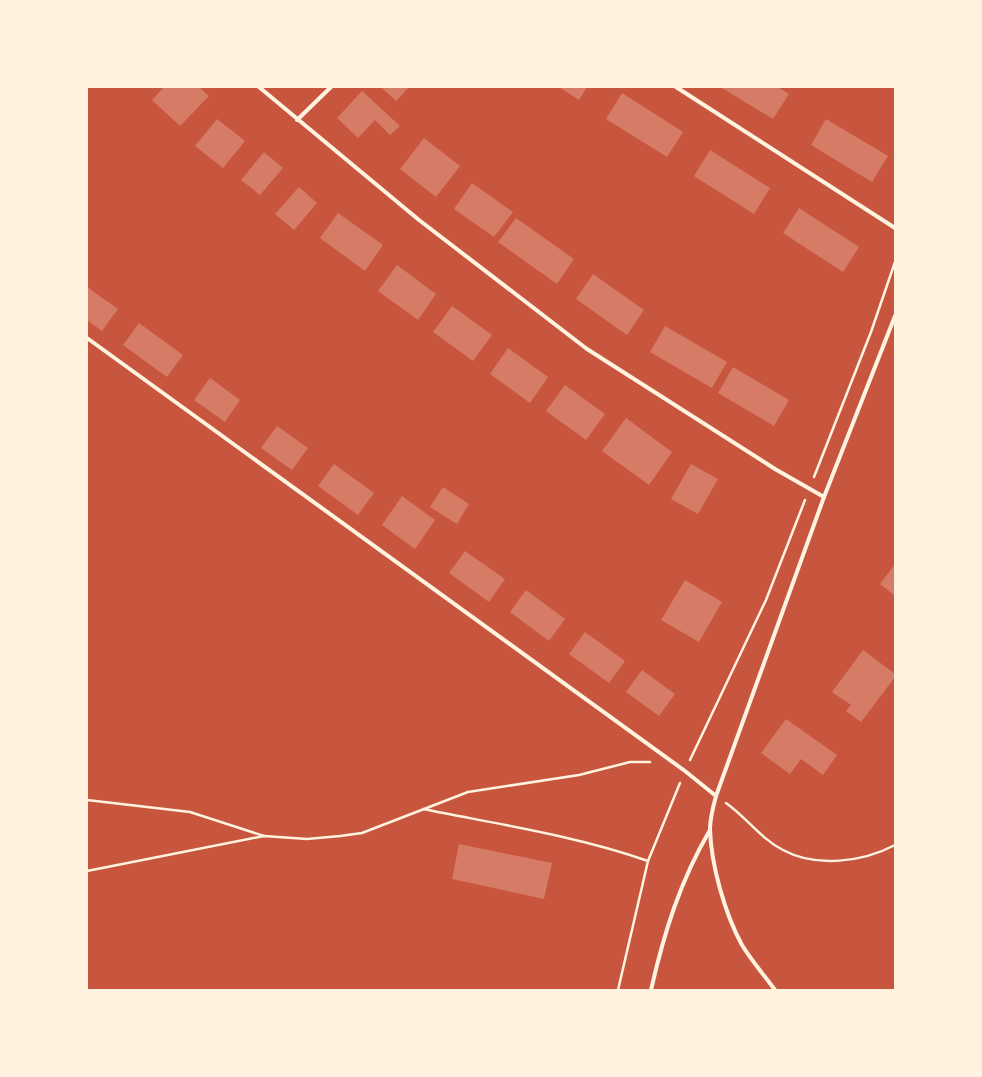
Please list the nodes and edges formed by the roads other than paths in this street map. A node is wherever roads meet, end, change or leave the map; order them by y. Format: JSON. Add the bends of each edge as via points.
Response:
{"nodes":[{"id":1,"x":259,"y":87,"type":"edge"},
{"id":2,"x":331,"y":87,"type":"edge"},
{"id":3,"x":676,"y":87,"type":"edge"},
{"id":4,"x":297,"y":120,"type":"junction"},
{"id":5,"x":895,"y":228,"type":"edge"},
{"id":6,"x":895,"y":316,"type":"edge"},
{"id":7,"x":87,"y":338,"type":"edge"},
{"id":8,"x":824,"y":497,"type":"junction"},
{"id":9,"x":716,"y":796,"type":"junction"},
{"id":10,"x":710,"y":830,"type":"junction"},
{"id":11,"x":651,"y":990,"type":"edge"},
{"id":12,"x":774,"y":990,"type":"edge"}],
"edges":[{"from":1,"to":4,"type":"street"},
{"from":2,"to":4,"type":"street"},
{"from":3,"to":5,"type":"street"},
{"from":4,"to":8,"type":"street","via":[[419,220],[587,350],[775,469]]},
{"from":6,"to":8,"type":"street"},
{"from":7,"to":9,"type":"street","via":[[685,770]]},
{"from":8,"to":9,"type":"street"},
{"from":9,"to":10,"type":"street"},
{"from":10,"to":11,"type":"street","via":[[679,893],[660,949]]},
{"from":10,"to":12,"type":"street","via":[[720,889],[733,925],[743,945]]}]}
